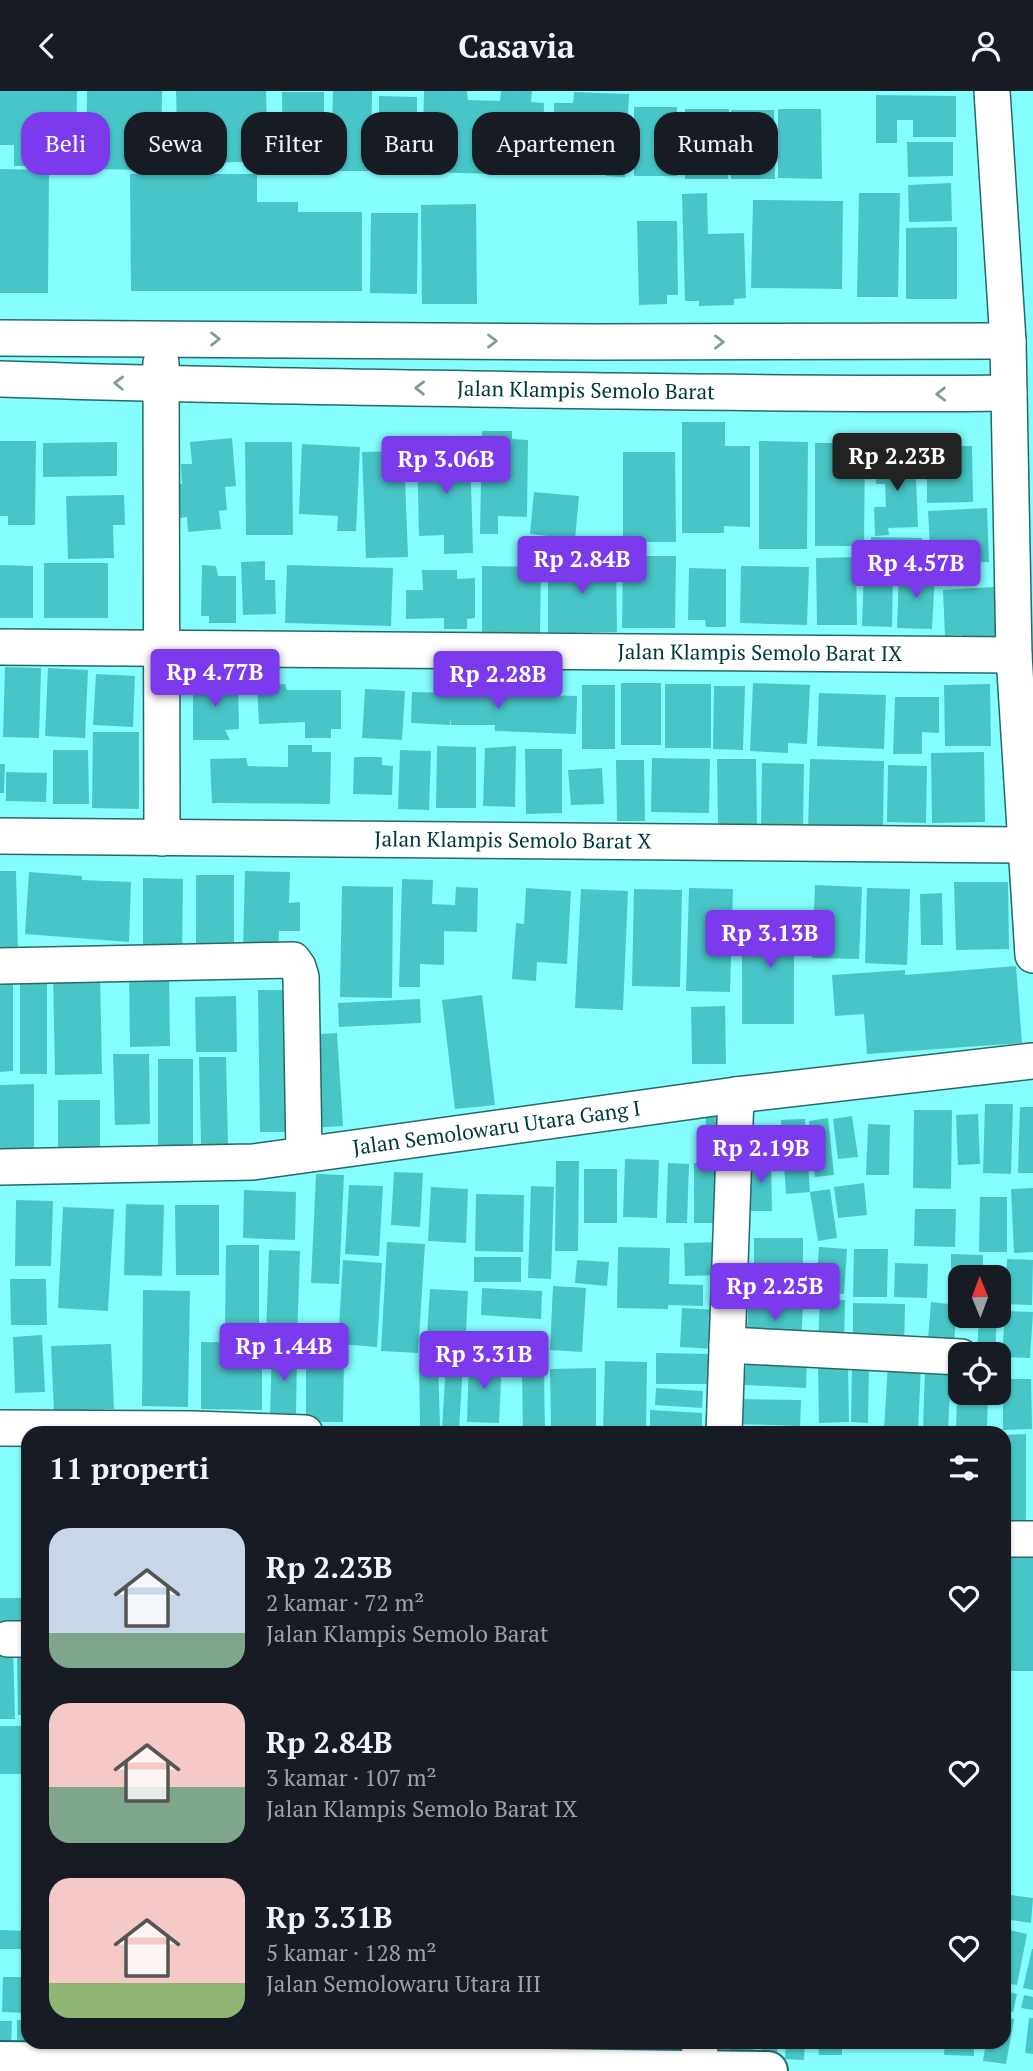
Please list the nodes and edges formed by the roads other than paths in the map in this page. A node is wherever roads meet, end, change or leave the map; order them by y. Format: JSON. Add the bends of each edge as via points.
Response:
{"nodes":[{"id":1,"x":992,"y":91,"type":"edge"},
{"id":2,"x":0,"y":338,"type":"edge"},
{"id":3,"x":161,"y":339,"type":"junction"},
{"id":4,"x":1008,"y":341,"type":"junction"},
{"id":5,"x":0,"y":379,"type":"edge"},
{"id":6,"x":162,"y":384,"type":"junction"},
{"id":7,"x":1009,"y":393,"type":"junction"},
{"id":8,"x":0,"y":647,"type":"edge"},
{"id":9,"x":163,"y":648,"type":"junction"},
{"id":10,"x":1014,"y":655,"type":"junction"},
{"id":11,"x":0,"y":836,"type":"edge"},
{"id":12,"x":162,"y":838,"type":"junction"},
{"id":13,"x":1026,"y":845,"type":"junction"},
{"id":14,"x":1033,"y":955,"type":"edge"},
{"id":15,"x":0,"y":966,"type":"edge"},
{"id":16,"x":1033,"y":1061,"type":"edge"},
{"id":17,"x":736,"y":1095,"type":"junction"},
{"id":18,"x":304,"y":1154,"type":"junction"},
{"id":19,"x":0,"y":1167,"type":"edge"},
{"id":20,"x":727,"y":1345,"type":"junction"},
{"id":21,"x":948,"y":1356,"type":"edge"},
{"id":22,"x":724,"y":1426,"type":"edge"},
{"id":23,"x":0,"y":1428,"type":"edge"},
{"id":24,"x":21,"y":1428,"type":"edge"},
{"id":25,"x":1011,"y":1539,"type":"edge"},
{"id":26,"x":1033,"y":1539,"type":"edge"},
{"id":27,"x":700,"y":2049,"type":"edge"},
{"id":28,"x":0,"y":2061,"type":"edge"},
{"id":29,"x":308,"y":2068,"type":"edge"},
{"id":30,"x":699,"y":2070,"type":"edge"},
{"id":31,"x":768,"y":2071,"type":"edge"}],
"edges":[{"from":1,"to":4,"type":"street"},
{"from":2,"to":3,"type":"street"},
{"from":3,"to":4,"type":"street","one_way":true},
{"from":3,"to":6,"type":"street"},
{"from":4,"to":7,"type":"street"},
{"from":6,"to":5,"type":"street","name":"Jalan Klampis Semolo Barat","one_way":true},
{"from":7,"to":6,"type":"street","name":"Jalan Klampis Semolo Barat","one_way":true},
{"from":6,"to":9,"type":"street"},
{"from":7,"to":10,"type":"street"},
{"from":8,"to":9,"type":"street","name":"Jalan Klampis Semolo Barat IX"},
{"from":9,"to":10,"type":"street","name":"Jalan Klampis Semolo Barat IX"},
{"from":9,"to":12,"type":"street"},
{"from":10,"to":13,"type":"street"},
{"from":11,"to":12,"type":"street","name":"Jalan Klampis Semolo Barat X"},
{"from":12,"to":13,"type":"street","name":"Jalan Klampis Semolo Barat X"},
{"from":13,"to":14,"type":"street"},
{"from":15,"to":18,"type":"street","via":[[293,960],[301,977]]},
{"from":16,"to":17,"type":"street","name":"Jalan Semolowaru Utara Gang I"},
{"from":17,"to":18,"type":"street","name":"Jalan Semolowaru Utara Gang I"},
{"from":17,"to":20,"type":"street"},
{"from":18,"to":19,"type":"street","name":"Jalan Semolowaru Utara Gang I","via":[[253,1162]]},
{"from":20,"to":21,"type":"street"},
{"from":20,"to":22,"type":"street"},
{"from":23,"to":24,"type":"street"},
{"from":25,"to":26,"type":"street"},
{"from":27,"to":30,"type":"street"},
{"from":28,"to":29,"type":"main road"},
{"from":29,"to":30,"type":"main road"},
{"from":30,"to":31,"type":"main road"}]}
